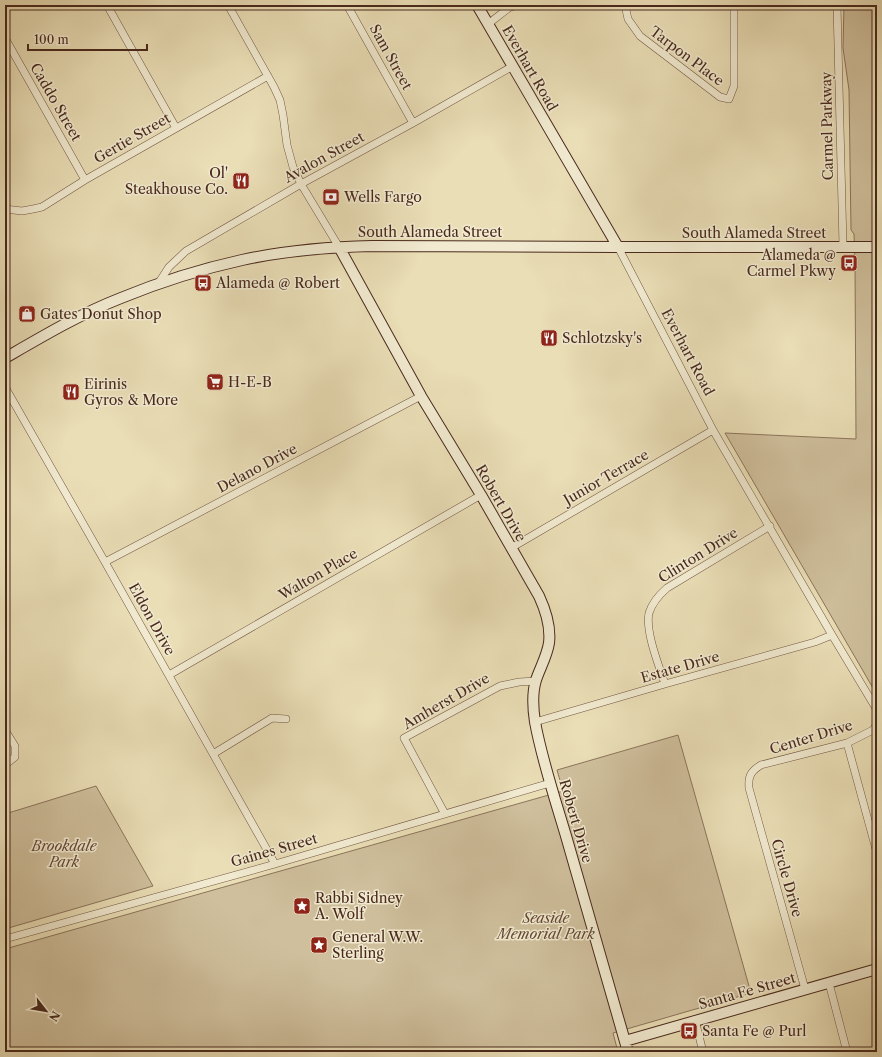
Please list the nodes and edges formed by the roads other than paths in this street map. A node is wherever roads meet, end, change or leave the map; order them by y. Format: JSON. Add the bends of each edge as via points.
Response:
{"nodes":[{"id":1,"x":107,"y":5,"type":"edge"},
{"id":2,"x":228,"y":5,"type":"edge"},
{"id":3,"x":347,"y":5,"type":"edge"},
{"id":4,"x":477,"y":5,"type":"edge"},
{"id":5,"x":518,"y":5,"type":"edge"},
{"id":6,"x":625,"y":5,"type":"edge"},
{"id":7,"x":734,"y":5,"type":"edge"},
{"id":8,"x":837,"y":5,"type":"edge"},
{"id":9,"x":488,"y":24,"type":"junction"},
{"id":10,"x":5,"y":38,"type":"edge"},
{"id":11,"x":513,"y":66,"type":"junction"},
{"id":12,"x":268,"y":76,"type":"junction"},
{"id":13,"x":413,"y":123,"type":"junction"},
{"id":14,"x":176,"y":128,"type":"junction"},
{"id":15,"x":85,"y":180,"type":"junction"},
{"id":16,"x":301,"y":184,"type":"junction"},
{"id":17,"x":5,"y":209,"type":"edge"},
{"id":18,"x":843,"y":246,"type":"junction"},
{"id":19,"x":339,"y":247,"type":"junction"},
{"id":20,"x":618,"y":247,"type":"junction"},
{"id":21,"x":877,"y":247,"type":"edge"},
{"id":22,"x":158,"y":284,"type":"junction"},
{"id":23,"x":5,"y":358,"type":"edge"},
{"id":24,"x":5,"y":387,"type":"edge"},
{"id":25,"x":420,"y":396,"type":"junction"},
{"id":26,"x":713,"y":430,"type":"junction"},
{"id":27,"x":481,"y":495,"type":"junction"},
{"id":28,"x":770,"y":526,"type":"junction"},
{"id":29,"x":511,"y":548,"type":"junction"},
{"id":30,"x":106,"y":562,"type":"junction"},
{"id":31,"x":832,"y":635,"type":"junction"},
{"id":32,"x":169,"y":675,"type":"junction"},
{"id":33,"x":536,"y":681,"type":"junction"},
{"id":34,"x":665,"y":684,"type":"junction"},
{"id":35,"x":877,"y":710,"type":"edge"},
{"id":36,"x":286,"y":719,"type":"dead end"},
{"id":37,"x":535,"y":722,"type":"junction"},
{"id":38,"x":877,"y":724,"type":"edge"},
{"id":39,"x":5,"y":730,"type":"edge"},
{"id":40,"x":847,"y":743,"type":"junction"},
{"id":41,"x":213,"y":754,"type":"junction"},
{"id":42,"x":5,"y":765,"type":"edge"},
{"id":43,"x":751,"y":773,"type":"joint"},
{"id":44,"x":550,"y":783,"type":"junction"},
{"id":45,"x":445,"y":814,"type":"junction"},
{"id":46,"x":877,"y":853,"type":"edge"},
{"id":47,"x":275,"y":864,"type":"junction"},
{"id":48,"x":5,"y":939,"type":"edge"},
{"id":49,"x":877,"y":969,"type":"edge"},
{"id":50,"x":829,"y":983,"type":"junction"},
{"id":51,"x":805,"y":989,"type":"junction"},
{"id":52,"x":695,"y":1020,"type":"junction"},
{"id":53,"x":625,"y":1040,"type":"junction"},
{"id":54,"x":628,"y":1052,"type":"edge"},
{"id":55,"x":703,"y":1052,"type":"edge"},
{"id":56,"x":848,"y":1052,"type":"edge"}],
"edges":[{"from":1,"to":14,"type":"street"},
{"from":2,"to":12,"type":"street","name":"Robert Drive"},
{"from":3,"to":13,"type":"street","name":"Sam Street"},
{"from":4,"to":9,"type":"main road","name":"Everhart Road"},
{"from":5,"to":9,"type":"street","via":[[510,7]]},
{"from":6,"to":7,"type":"street","name":"Tarpon Place","via":[[628,19],[640,36],[720,97],[729,99],[734,86]]},
{"from":8,"to":18,"type":"street","name":"Carmel Parkway"},
{"from":9,"to":11,"type":"main road","name":"Everhart Road"},
{"from":10,"to":15,"type":"street","name":"Caddo Street"},
{"from":11,"to":13,"type":"street","name":"Avalon Street"},
{"from":11,"to":20,"type":"main road","name":"Everhart Road"},
{"from":12,"to":14,"type":"street","name":"Gertie Street"},
{"from":12,"to":16,"type":"street","name":"Robert Drive","via":[[280,100],[287,145]]},
{"from":13,"to":16,"type":"street","name":"Avalon Street"},
{"from":14,"to":15,"type":"street","name":"Gertie Street"},
{"from":15,"to":17,"type":"street","name":"Gertie Street","via":[[42,207]]},
{"from":16,"to":19,"type":"street","name":"Robert Drive"},
{"from":16,"to":22,"type":"street","name":"Avalon Street","via":[[186,251],[169,267]]},
{"from":18,"to":20,"type":"main road","name":"South Alameda Street"},
{"from":18,"to":21,"type":"main road","name":"South Alameda Street"},
{"from":19,"to":20,"type":"main road","name":"South Alameda Street"},
{"from":19,"to":22,"type":"main road","name":"South Alameda Street","via":[[243,260]]},
{"from":19,"to":25,"type":"main road","name":"Robert Drive"},
{"from":20,"to":26,"type":"street","name":"Everhart Road"},
{"from":22,"to":23,"type":"main road","name":"South Alameda Street","via":[[84,314]]},
{"from":24,"to":30,"type":"street","name":"Eldon Drive"},
{"from":25,"to":27,"type":"main road","name":"Robert Drive"},
{"from":25,"to":30,"type":"street","name":"Delano Drive"},
{"from":26,"to":28,"type":"street","name":"Everhart Road"},
{"from":26,"to":29,"type":"street","name":"Junior Terrace"},
{"from":27,"to":29,"type":"main road","name":"Robert Drive"},
{"from":27,"to":32,"type":"street","name":"Walton Place"},
{"from":28,"to":31,"type":"street","name":"Everhart Road"},
{"from":28,"to":34,"type":"street","name":"Clinton Drive","via":[[667,588],[653,604],[649,613],[649,632]]},
{"from":29,"to":33,"type":"main road","name":"Robert Drive","via":[[539,596],[548,618],[549,642]]},
{"from":30,"to":32,"type":"street","name":"Eldon Drive"},
{"from":31,"to":34,"type":"street","name":"Estate Drive"},
{"from":31,"to":35,"type":"street","name":"Everhart Road"},
{"from":32,"to":41,"type":"street","name":"Eldon Drive"},
{"from":33,"to":37,"type":"main road","name":"Robert Drive","via":[[533,708]]},
{"from":33,"to":45,"type":"street","name":"Amherst Drive","via":[[500,686],[404,738]]},
{"from":34,"to":37,"type":"street","name":"Estate Drive"},
{"from":36,"to":41,"type":"street","via":[[272,718]]},
{"from":37,"to":44,"type":"main road","name":"Robert Drive"},
{"from":38,"to":40,"type":"street","name":"Center Drive","via":[[873,730]]},
{"from":39,"to":42,"type":"street","via":[[15,746],[16,757]]},
{"from":40,"to":43,"type":"street","name":"Center Drive","via":[[761,765]]},
{"from":40,"to":46,"type":"street"},
{"from":41,"to":47,"type":"street","name":"Eldon Drive"},
{"from":43,"to":51,"type":"street","name":"Circle Drive","via":[[748,788]]},
{"from":44,"to":45,"type":"street","name":"Gaines Street"},
{"from":44,"to":53,"type":"main road","name":"Robert Drive"},
{"from":45,"to":47,"type":"street","name":"Gaines Street"},
{"from":47,"to":48,"type":"street","name":"Gaines Street"},
{"from":49,"to":50,"type":"main road","name":"Santa Fe Street"},
{"from":50,"to":51,"type":"main road","name":"Santa Fe Street"},
{"from":50,"to":56,"type":"street"},
{"from":51,"to":52,"type":"main road","name":"Santa Fe Street"},
{"from":52,"to":53,"type":"main road","name":"Santa Fe Street"},
{"from":52,"to":55,"type":"street"},
{"from":53,"to":54,"type":"main road","name":"Robert Drive"}]}
